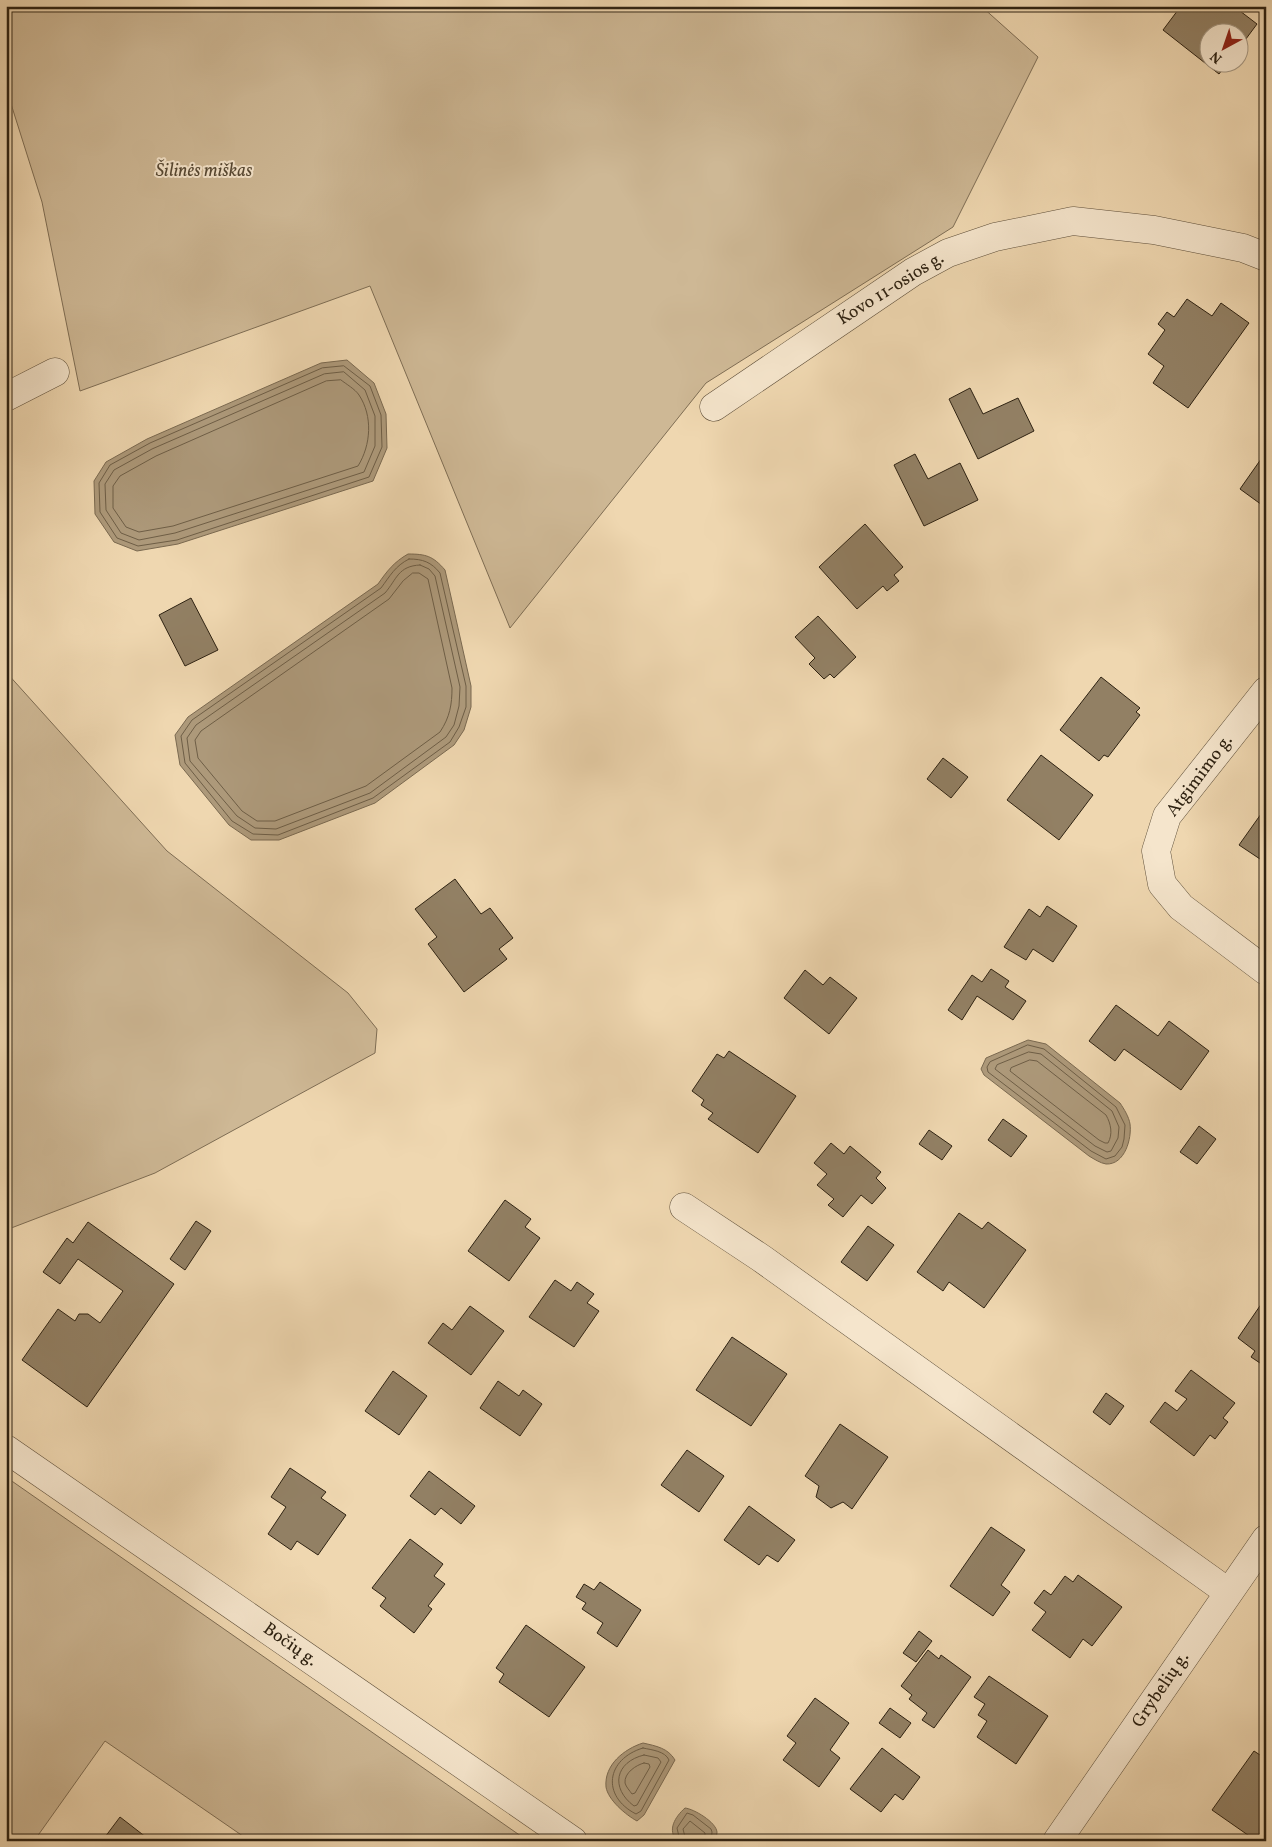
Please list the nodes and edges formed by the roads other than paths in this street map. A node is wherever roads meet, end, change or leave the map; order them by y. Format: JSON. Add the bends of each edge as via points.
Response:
{"nodes":[{"id":1,"x":1266,"y":257,"type":"edge"},
{"id":2,"x":55,"y":372,"type":"dead end"},
{"id":3,"x":6,"y":397,"type":"edge"},
{"id":4,"x":714,"y":407,"type":"dead end"},
{"id":5,"x":1266,"y":691,"type":"edge"},
{"id":6,"x":1266,"y":971,"type":"edge"},
{"id":7,"x":684,"y":1207,"type":"dead end"},
{"id":8,"x":6,"y":1449,"type":"edge"},
{"id":9,"x":1266,"y":1539,"type":"edge"},
{"id":10,"x":1228,"y":1592,"type":"junction"},
{"id":11,"x":573,"y":1841,"type":"edge"},
{"id":12,"x":1057,"y":1841,"type":"edge"}],
"edges":[{"from":1,"to":4,"type":"street","name":"Kovo 11-osios g.","via":[[1243,248],[1154,230],[1073,221],[995,237],[948,253],[913,272]]},
{"from":2,"to":3,"type":"street"},
{"from":5,"to":6,"type":"street","name":"Atgimimo g.","via":[[1167,816],[1156,851],[1162,884],[1181,907]]},
{"from":7,"to":10,"type":"street","via":[[761,1258]]},
{"from":8,"to":11,"type":"street","name":"Bočių g."},
{"from":9,"to":10,"type":"street","name":"Grybelių g."},
{"from":10,"to":12,"type":"street","name":"Grybelių g."}]}
